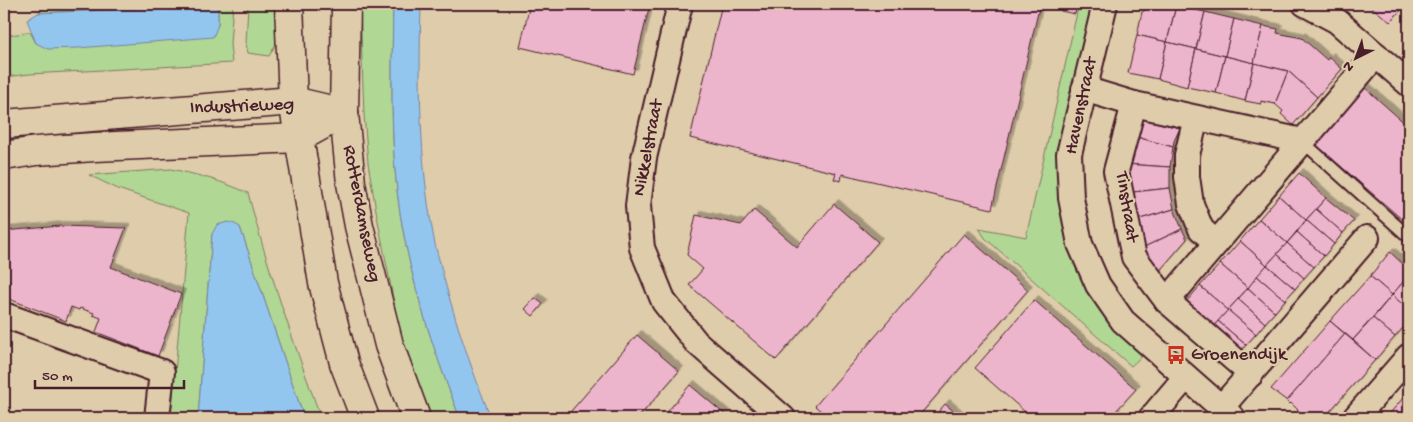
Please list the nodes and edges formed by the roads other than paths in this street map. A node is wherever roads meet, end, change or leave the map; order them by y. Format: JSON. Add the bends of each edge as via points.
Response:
{"nodes":[{"id":1,"x":289,"y":4,"type":"edge"},
{"id":2,"x":346,"y":4,"type":"edge"},
{"id":3,"x":680,"y":4,"type":"edge"},
{"id":4,"x":1105,"y":4,"type":"edge"},
{"id":5,"x":1305,"y":4,"type":"edge"},
{"id":6,"x":1376,"y":55,"type":"junction"},
{"id":7,"x":1409,"y":84,"type":"edge"},
{"id":8,"x":1084,"y":89,"type":"junction"},
{"id":9,"x":293,"y":102,"type":"junction"},
{"id":10,"x":1134,"y":104,"type":"junction"},
{"id":11,"x":344,"y":113,"type":"junction"},
{"id":12,"x":1196,"y":118,"type":"junction"},
{"id":13,"x":4,"y":124,"type":"edge"},
{"id":14,"x":299,"y":138,"type":"junction"},
{"id":15,"x":1302,"y":141,"type":"junction"},
{"id":16,"x":6,"y":147,"type":"edge"},
{"id":17,"x":1409,"y":237,"type":"edge"},
{"id":18,"x":1367,"y":238,"type":"dead end"},
{"id":19,"x":1216,"y":243,"type":"junction"},
{"id":20,"x":1167,"y":301,"type":"junction"},
{"id":21,"x":4,"y":315,"type":"edge"},
{"id":22,"x":1409,"y":356,"type":"edge"},
{"id":23,"x":1251,"y":374,"type":"junction"},
{"id":24,"x":1186,"y":378,"type":"junction"},
{"id":25,"x":1227,"y":413,"type":"edge"},
{"id":26,"x":157,"y":418,"type":"edge"},
{"id":27,"x":365,"y":418,"type":"edge"},
{"id":28,"x":416,"y":418,"type":"edge"},
{"id":29,"x":784,"y":418,"type":"edge"},
{"id":30,"x":1151,"y":418,"type":"edge"},
{"id":31,"x":1355,"y":418,"type":"edge"}],
"edges":[{"from":1,"to":9,"type":"main road"},
{"from":2,"to":11,"type":"main road","name":"Rotterdamseweg"},
{"from":3,"to":29,"type":"street","name":"Nikkelstraat","via":[[644,158],[638,206],[642,248],[664,302],[696,342]]},
{"from":4,"to":8,"type":"street","name":"Havenstraat"},
{"from":5,"to":6,"type":"street","via":[[1337,21]]},
{"from":6,"to":7,"type":"street"},
{"from":6,"to":15,"type":"street"},
{"from":8,"to":10,"type":"street"},
{"from":8,"to":24,"type":"street","name":"Havenstraat","via":[[1069,154],[1071,198],[1080,244],[1098,285],[1123,321]]},
{"from":9,"to":11,"type":"main road","name":"Industrieweg"},
{"from":9,"to":13,"type":"main road","name":"Industrieweg"},
{"from":9,"to":14,"type":"main road"},
{"from":10,"to":12,"type":"street"},
{"from":10,"to":20,"type":"street","name":"Tinstraat","via":[[1116,172],[1134,257]]},
{"from":11,"to":14,"type":"main road","name":"Industrieweg"},
{"from":11,"to":28,"type":"main road","name":"Rotterdamseweg","via":[[359,226],[389,345]]},
{"from":12,"to":15,"type":"street"},
{"from":12,"to":19,"type":"street","via":[[1187,155],[1190,204],[1201,229]]},
{"from":14,"to":16,"type":"main road","name":"Industrieweg","via":[[36,151]]},
{"from":14,"to":27,"type":"main road","via":[[323,283],[344,362]]},
{"from":15,"to":17,"type":"lane"},
{"from":15,"to":19,"type":"street"},
{"from":18,"to":23,"type":"street"},
{"from":19,"to":20,"type":"street"},
{"from":20,"to":23,"type":"street","name":"Tinstraat"},
{"from":21,"to":26,"type":"street","via":[[162,372]]},
{"from":22,"to":31,"type":"street"},
{"from":23,"to":25,"type":"street"},
{"from":24,"to":25,"type":"street","name":"Havenstraat"},
{"from":24,"to":30,"type":"street"}]}
